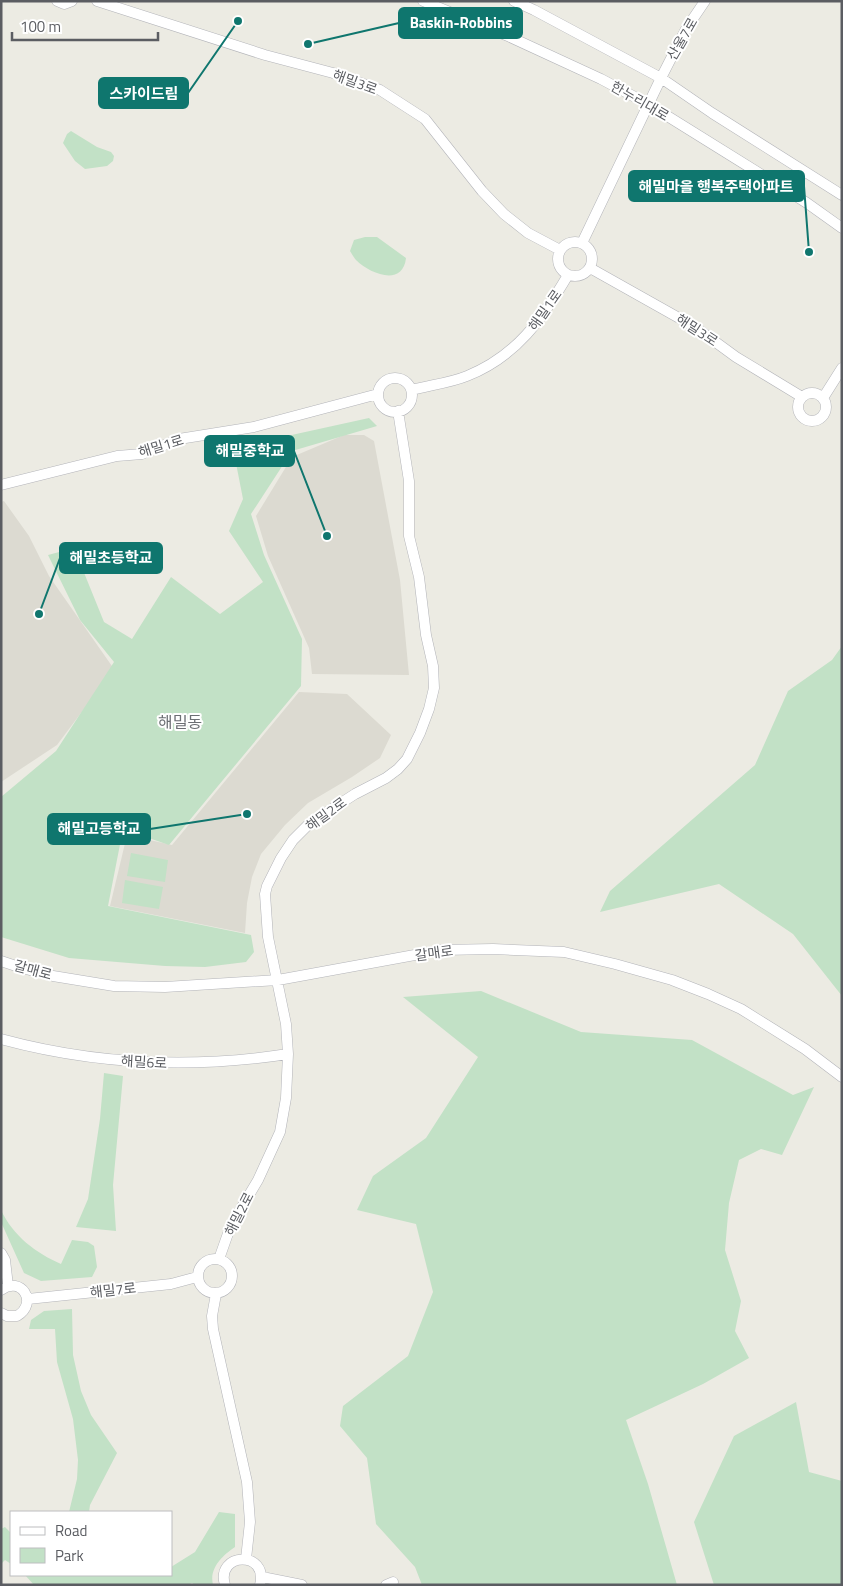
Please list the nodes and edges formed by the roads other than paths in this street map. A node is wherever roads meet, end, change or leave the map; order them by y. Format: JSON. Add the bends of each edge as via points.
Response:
{"nodes":[{"id":1,"x":57,"y":1,"type":"edge"},
{"id":2,"x":72,"y":1,"type":"edge"},
{"id":3,"x":97,"y":1,"type":"edge"},
{"id":4,"x":422,"y":1,"type":"edge"},
{"id":5,"x":514,"y":1,"type":"edge"},
{"id":6,"x":705,"y":1,"type":"edge"},
{"id":7,"x":661,"y":78,"type":"junction"},
{"id":8,"x":648,"y":104,"type":"junction"},
{"id":9,"x":842,"y":195,"type":"edge"},
{"id":10,"x":842,"y":228,"type":"edge"},
{"id":11,"x":582,"y":243,"type":"junction"},
{"id":12,"x":560,"y":250,"type":"junction"},
{"id":13,"x":590,"y":268,"type":"junction"},
{"id":14,"x":568,"y":275,"type":"junction"},
{"id":15,"x":842,"y":368,"type":"edge"},
{"id":16,"x":412,"y":390,"type":"junction"},
{"id":17,"x":378,"y":394,"type":"junction"},
{"id":18,"x":802,"y":397,"type":"junction"},
{"id":19,"x":823,"y":398,"type":"junction"},
{"id":20,"x":398,"y":411,"type":"junction"},
{"id":21,"x":1,"y":485,"type":"edge"},
{"id":22,"x":1,"y":961,"type":"edge"},
{"id":23,"x":278,"y":980,"type":"junction"},
{"id":24,"x":1,"y":1039,"type":"edge"},
{"id":25,"x":288,"y":1054,"type":"junction"},
{"id":26,"x":842,"y":1077,"type":"edge"},
{"id":27,"x":1,"y":1253,"type":"edge"},
{"id":28,"x":219,"y":1260,"type":"junction"},
{"id":29,"x":197,"y":1277,"type":"junction"},
{"id":30,"x":5,"y":1288,"type":"edge"},
{"id":31,"x":216,"y":1294,"type":"junction"},
{"id":32,"x":28,"y":1299,"type":"junction"},
{"id":33,"x":1,"y":1313,"type":"edge"},
{"id":34,"x":246,"y":1559,"type":"junction"},
{"id":35,"x":261,"y":1581,"type":"edge"},
{"id":36,"x":225,"y":1585,"type":"edge"},
{"id":37,"x":302,"y":1585,"type":"edge"}],
"edges":[{"from":1,"to":2,"type":"street","via":[[64,4]]},
{"from":3,"to":12,"type":"street","name":"해밀3로","via":[[380,90],[425,119],[504,214],[528,233]]},
{"from":4,"to":8,"type":"street","name":"한누리대로","via":[[510,37]]},
{"from":5,"to":7,"type":"street","name":"한누리대로"},
{"from":6,"to":7,"type":"street","name":"산울7로","via":[[686,29]]},
{"from":7,"to":8,"type":"street"},
{"from":7,"to":9,"type":"street","name":"한누리대로"},
{"from":8,"to":10,"type":"street","name":"한누리대로"},
{"from":8,"to":11,"type":"street"},
{"from":11,"to":12,"type":"street","via":[[567,243]]},
{"from":11,"to":13,"type":"street","via":[[592,256]]},
{"from":12,"to":14,"type":"street","via":[[558,264]]},
{"from":13,"to":14,"type":"street","via":[[583,275]]},
{"from":13,"to":18,"type":"street","name":"해밀3로","via":[[695,327],[736,357]]},
{"from":14,"to":16,"type":"street","name":"해밀1로","via":[[551,305],[510,351],[466,376]]},
{"from":15,"to":19,"type":"street"},
{"from":16,"to":17,"type":"street","via":[[403,380],[392,378],[383,384]]},
{"from":16,"to":20,"type":"street","via":[[410,404]]},
{"from":17,"to":20,"type":"street","via":[[385,408]]},
{"from":17,"to":21,"type":"street","name":"해밀1로","via":[[254,427],[178,439],[142,454],[117,456]]},
{"from":18,"to":19,"type":"street","via":[[815,393]]},
{"from":18,"to":19,"type":"street","via":[[798,406],[800,415],[812,421],[824,415],[826,406]]},
{"from":20,"to":23,"type":"street","name":"해밀2로","via":[[409,481],[409,536],[419,577],[434,688],[423,725],[407,759],[398,769],[310,823],[281,858],[265,894],[268,937]]},
{"from":22,"to":23,"type":"street","name":"갈매로","via":[[52,976],[114,986],[165,987]]},
{"from":23,"to":25,"type":"street","name":"해밀2로"},
{"from":23,"to":26,"type":"street","name":"갈매로","via":[[442,950],[564,952],[672,980],[708,994],[741,1009],[805,1049]]},
{"from":24,"to":25,"type":"street","name":"해밀6로","via":[[65,1054],[144,1063],[215,1063]]},
{"from":25,"to":28,"type":"street","name":"해밀2로","via":[[280,1132],[258,1180],[231,1225]]},
{"from":27,"to":30,"type":"street"},
{"from":28,"to":29,"type":"street","via":[[204,1262]]},
{"from":28,"to":31,"type":"street","via":[[228,1266],[232,1281],[226,1290]]},
{"from":29,"to":31,"type":"street","via":[[201,1287]]},
{"from":29,"to":32,"type":"street","name":"해밀7로","via":[[171,1284]]},
{"from":30,"to":32,"type":"street","via":[[19,1287]]},
{"from":31,"to":34,"type":"street","via":[[213,1329],[247,1482],[250,1522]]},
{"from":32,"to":33,"type":"street","via":[[26,1309],[18,1316]]},
{"from":34,"to":35,"type":"street","via":[[257,1565]]},
{"from":34,"to":36,"type":"street","via":[[229,1564],[224,1575]]},
{"from":35,"to":37,"type":"street"}]}
